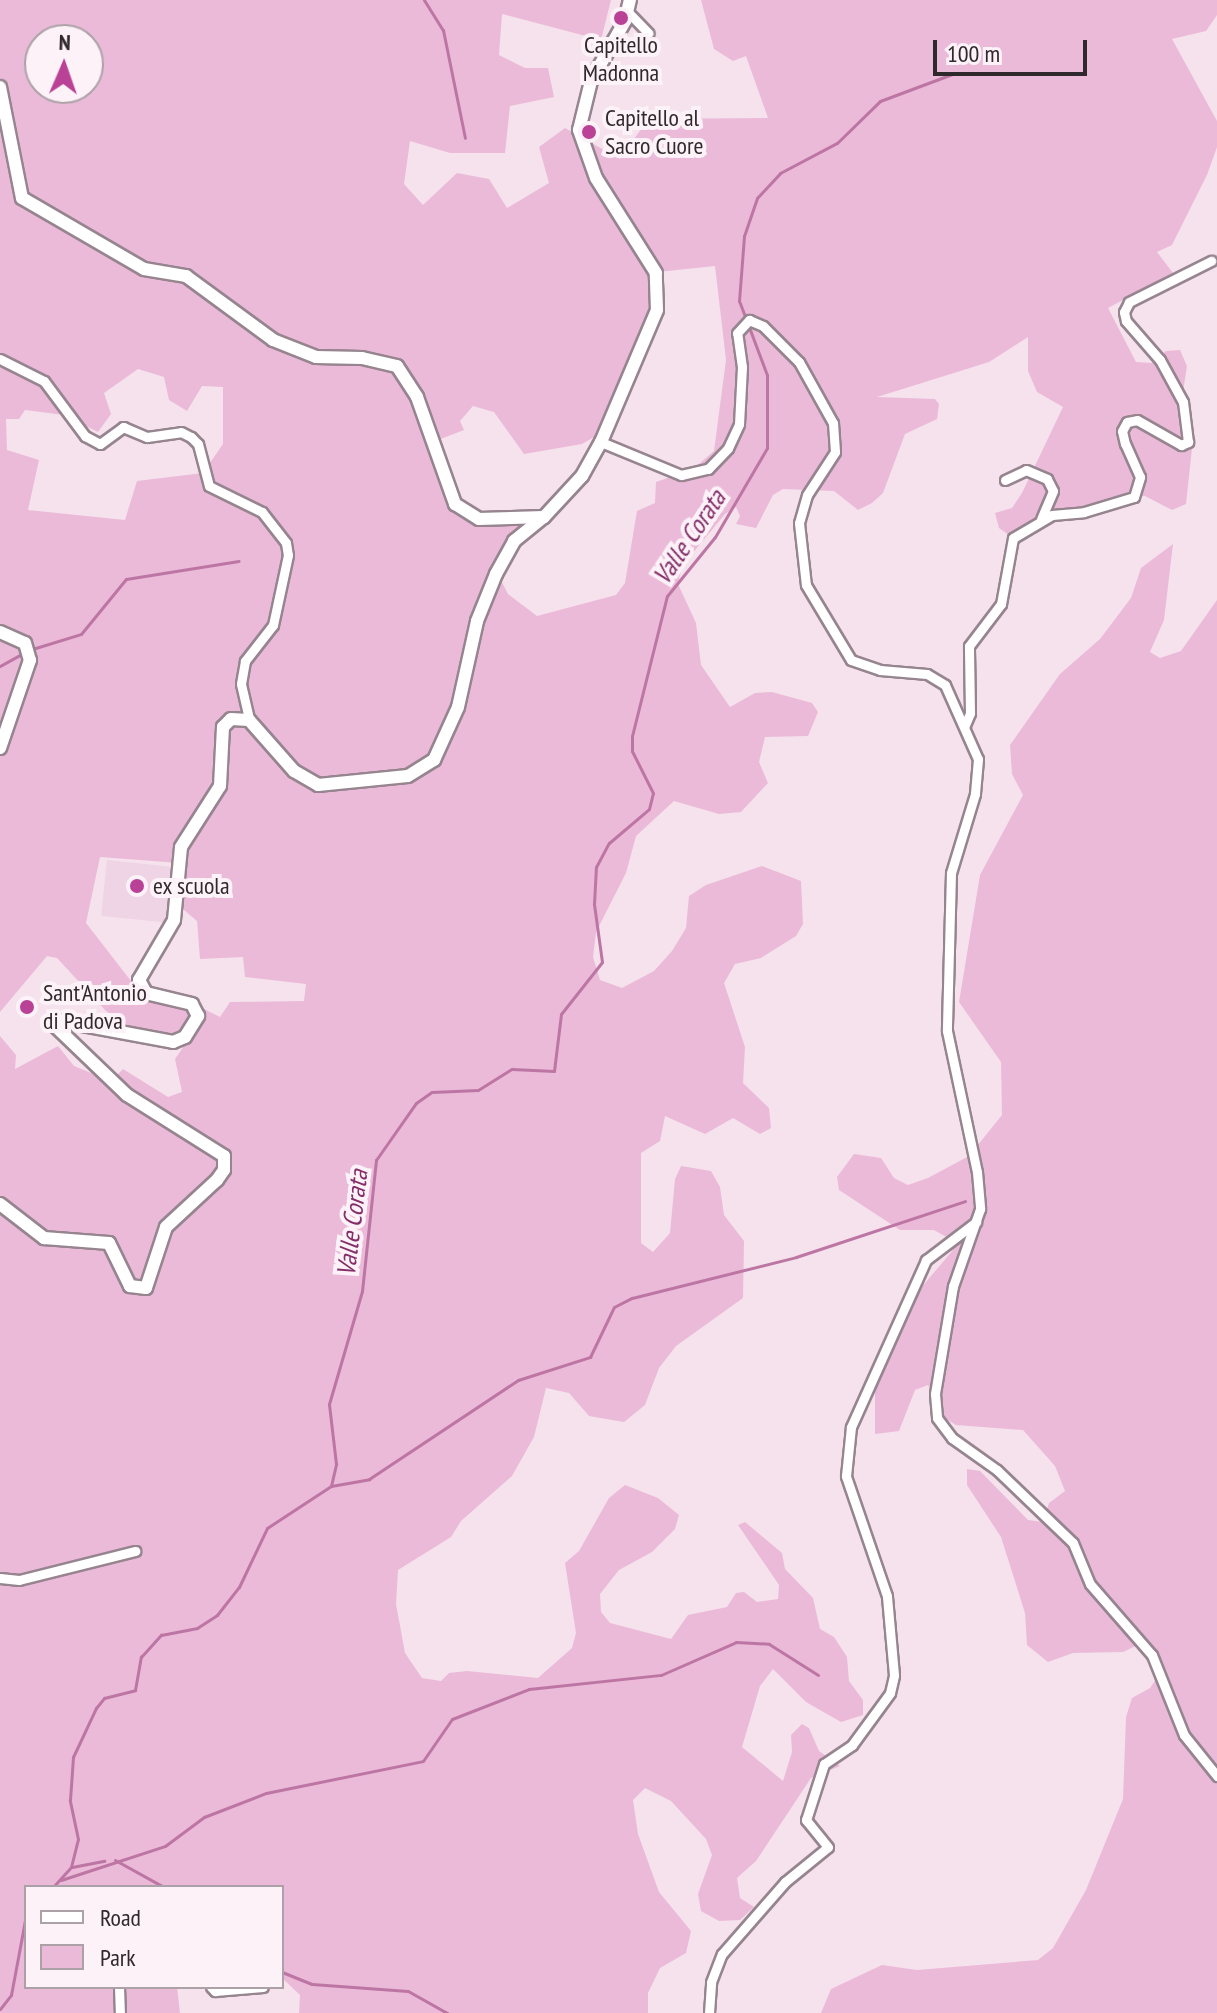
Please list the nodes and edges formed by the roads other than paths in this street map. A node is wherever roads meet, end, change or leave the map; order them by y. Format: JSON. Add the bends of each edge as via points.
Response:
{"nodes":[{"id":1,"x":629,"y":7,"type":"edge"},
{"id":2,"x":648,"y":33,"type":"dead end"},
{"id":3,"x":0,"y":87,"type":"edge"},
{"id":4,"x":1211,"y":261,"type":"dead end"},
{"id":5,"x":0,"y":359,"type":"edge"},
{"id":6,"x":601,"y":442,"type":"junction"},
{"id":7,"x":1005,"y":480,"type":"dead end"},
{"id":8,"x":544,"y":517,"type":"junction"},
{"id":9,"x":1041,"y":519,"type":"junction"},
{"id":10,"x":0,"y":632,"type":"edge"},
{"id":11,"x":249,"y":720,"type":"junction"},
{"id":12,"x":965,"y":725,"type":"junction"},
{"id":13,"x":0,"y":748,"type":"edge"},
{"id":14,"x":0,"y":1204,"type":"edge"},
{"id":15,"x":976,"y":1222,"type":"junction"},
{"id":16,"x":135,"y":1551,"type":"dead end"},
{"id":17,"x":0,"y":1578,"type":"edge"},
{"id":18,"x":1217,"y":1776,"type":"edge"},
{"id":19,"x":119,"y":1989,"type":"edge"},
{"id":20,"x":213,"y":1989,"type":"edge"},
{"id":21,"x":239,"y":1989,"type":"edge"},
{"id":22,"x":120,"y":2013,"type":"edge"},
{"id":23,"x":709,"y":2013,"type":"edge"}],
"edges":[{"from":1,"to":2,"type":"street"},
{"from":1,"to":6,"type":"street","via":[[594,73],[579,130],[590,166],[640,240],[658,285],[650,334]]},
{"from":3,"to":8,"type":"street","via":[[22,198],[144,269],[186,276],[273,340],[316,357],[362,358],[397,366],[417,397],[455,504],[479,519]]},
{"from":4,"to":9,"type":"street","via":[[1129,302],[1124,312],[1183,402],[1188,442],[1181,445],[1137,420],[1127,422],[1122,431],[1125,444],[1140,477],[1134,497]]},
{"from":5,"to":11,"type":"street","via":[[44,381],[85,436],[100,444],[123,427],[147,437],[181,432],[191,437],[198,444],[209,486],[262,512],[286,543],[273,625],[245,661],[241,684]]},
{"from":6,"to":8,"type":"street","via":[[582,476]]},
{"from":6,"to":12,"type":"street","via":[[676,474],[692,476],[708,469],[732,442],[739,424],[742,367],[737,333],[749,320],[763,326],[799,362],[830,417],[835,452],[807,495],[799,523],[806,585],[851,660],[939,679]]},
{"from":7,"to":9,"type":"street","via":[[1026,470],[1047,479],[1053,491]]},
{"from":8,"to":11,"type":"street","via":[[514,541],[496,574],[477,621],[458,707],[434,760],[408,776],[318,785],[294,771]]},
{"from":9,"to":12,"type":"street","via":[[1010,543],[1001,604],[969,646],[970,713]]},
{"from":10,"to":13,"type":"street","via":[[26,644],[30,657]]},
{"from":11,"to":14,"type":"street","via":[[231,719],[223,727],[220,786],[181,847],[174,920],[139,980],[146,993],[192,1004],[198,1016],[195,1026],[173,1042],[61,1021],[55,1026],[127,1095],[224,1156],[224,1170],[166,1227],[150,1282],[141,1291],[130,1286],[109,1243],[44,1238]]},
{"from":12,"to":15,"type":"street","via":[[978,769],[951,873],[947,1031],[980,1191]]},
{"from":15,"to":18,"type":"street","via":[[953,1286],[935,1394],[937,1418],[952,1438],[997,1470],[1073,1543],[1090,1584],[1152,1655],[1184,1735]]},
{"from":15,"to":23,"type":"street","via":[[926,1260],[851,1427],[846,1476],[887,1596],[894,1675],[890,1693],[852,1745],[824,1764],[806,1820],[828,1847],[785,1882],[722,1954],[711,1982]]},
{"from":16,"to":17,"type":"street","via":[[19,1580]]},
{"from":19,"to":22,"type":"street"},
{"from":20,"to":21,"type":"street"}]}
